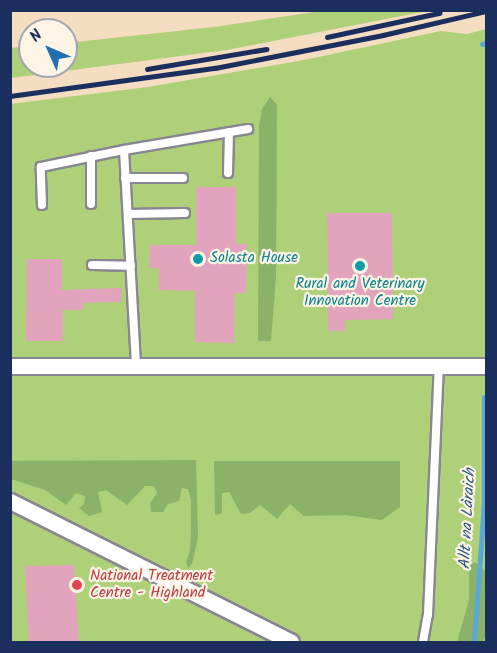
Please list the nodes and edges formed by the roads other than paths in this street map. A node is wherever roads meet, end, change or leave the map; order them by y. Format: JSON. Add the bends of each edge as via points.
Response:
{"nodes":[{"id":1,"x":248,"y":129,"type":"dead end"},
{"id":2,"x":228,"y":132,"type":"junction"},
{"id":3,"x":124,"y":150,"type":"junction"},
{"id":4,"x":91,"y":156,"type":"junction"},
{"id":5,"x":228,"y":174,"type":"dead end"},
{"id":6,"x":125,"y":177,"type":"junction"},
{"id":7,"x":183,"y":178,"type":"dead end"},
{"id":8,"x":91,"y":204,"type":"dead end"},
{"id":9,"x":42,"y":206,"type":"dead end"},
{"id":10,"x":185,"y":213,"type":"dead end"},
{"id":11,"x":128,"y":214,"type":"junction"},
{"id":12,"x":92,"y":265,"type":"dead end"},
{"id":13,"x":131,"y":266,"type":"junction"},
{"id":14,"x":10,"y":366,"type":"edge"},
{"id":15,"x":439,"y":366,"type":"junction"},
{"id":16,"x":486,"y":366,"type":"edge"},
{"id":17,"x":136,"y":367,"type":"junction"},
{"id":18,"x":10,"y":501,"type":"edge"},
{"id":19,"x":291,"y":642,"type":"edge"},
{"id":20,"x":423,"y":642,"type":"edge"}],
"edges":[{"from":1,"to":2,"type":"lane"},
{"from":2,"to":3,"type":"lane"},
{"from":2,"to":5,"type":"lane"},
{"from":3,"to":4,"type":"lane"},
{"from":3,"to":6,"type":"lane"},
{"from":4,"to":8,"type":"lane"},
{"from":4,"to":9,"type":"lane","via":[[41,167]]},
{"from":6,"to":7,"type":"lane"},
{"from":6,"to":11,"type":"lane"},
{"from":10,"to":11,"type":"lane"},
{"from":11,"to":13,"type":"lane"},
{"from":12,"to":13,"type":"lane"},
{"from":13,"to":17,"type":"lane"},
{"from":14,"to":17,"type":"street"},
{"from":15,"to":16,"type":"street"},
{"from":15,"to":17,"type":"street"},
{"from":15,"to":20,"type":"lane","via":[[428,615]]},
{"from":18,"to":19,"type":"street"}]}
